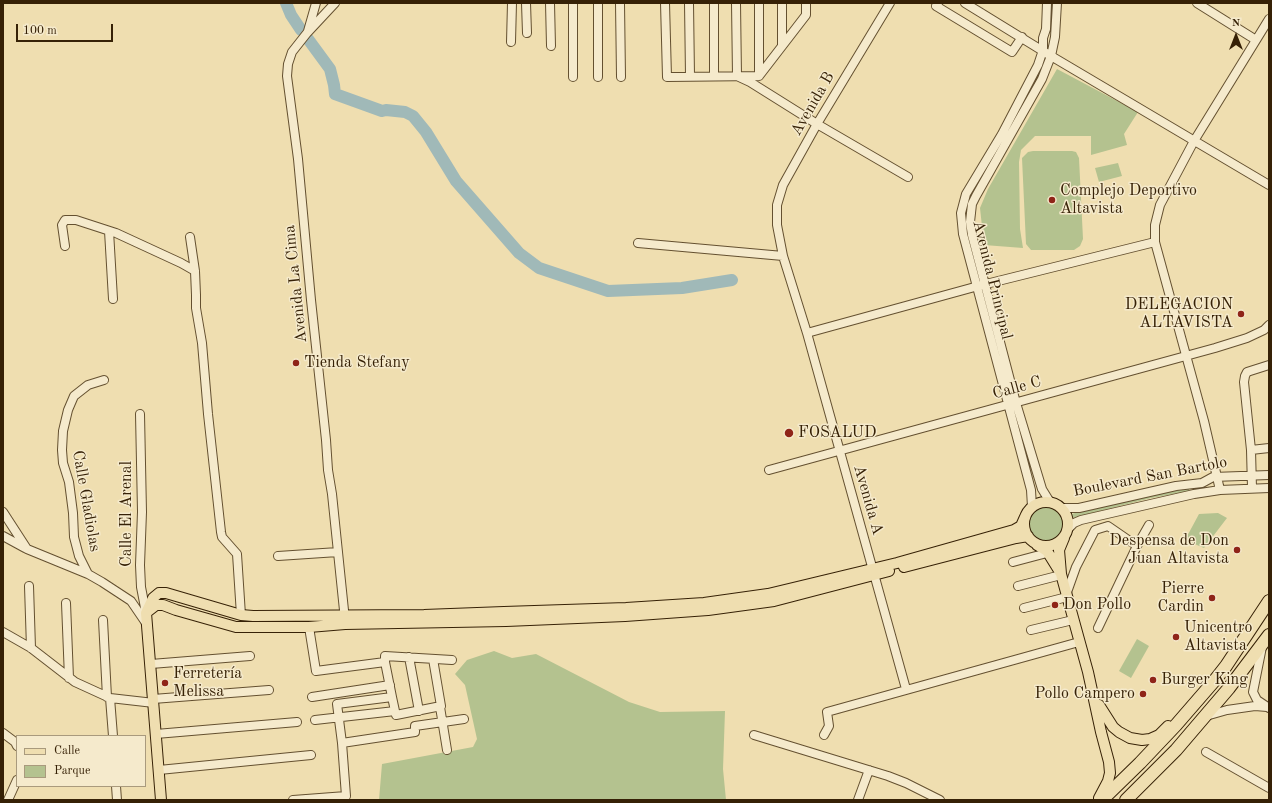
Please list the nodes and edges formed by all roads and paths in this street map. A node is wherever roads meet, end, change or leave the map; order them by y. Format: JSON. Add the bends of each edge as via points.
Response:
{"nodes":[{"id":1,"x":316,"y":3,"type":"edge"},
{"id":2,"x":325,"y":3,"type":"edge"},
{"id":3,"x":335,"y":3,"type":"edge"},
{"id":4,"x":512,"y":3,"type":"edge"},
{"id":5,"x":526,"y":3,"type":"edge"},
{"id":6,"x":550,"y":3,"type":"edge"},
{"id":7,"x":573,"y":3,"type":"edge"},
{"id":8,"x":598,"y":3,"type":"edge"},
{"id":9,"x":620,"y":3,"type":"edge"},
{"id":10,"x":665,"y":3,"type":"edge"},
{"id":11,"x":689,"y":3,"type":"edge"},
{"id":12,"x":714,"y":3,"type":"edge"},
{"id":13,"x":736,"y":3,"type":"edge"},
{"id":14,"x":759,"y":3,"type":"edge"},
{"id":15,"x":782,"y":3,"type":"edge"},
{"id":16,"x":806,"y":3,"type":"edge"},
{"id":17,"x":890,"y":3,"type":"edge"},
{"id":18,"x":938,"y":3,"type":"edge"},
{"id":19,"x":965,"y":3,"type":"edge"},
{"id":20,"x":1046,"y":3,"type":"edge"},
{"id":21,"x":1057,"y":3,"type":"edge"},
{"id":22,"x":1197,"y":3,"type":"edge"},
{"id":23,"x":327,"y":12,"type":"junction"},
{"id":24,"x":1269,"y":19,"type":"edge"},
{"id":25,"x":307,"y":33,"type":"junction"},
{"id":26,"x":527,"y":33,"type":"dead end"},
{"id":27,"x":1022,"y":37,"type":"junction"},
{"id":28,"x":1256,"y":40,"type":"junction"},
{"id":29,"x":511,"y":42,"type":"dead end"},
{"id":30,"x":551,"y":46,"type":"dead end"},
{"id":31,"x":782,"y":46,"type":"junction"},
{"id":32,"x":1043,"y":50,"type":"junction"},
{"id":33,"x":1051,"y":56,"type":"junction"},
{"id":34,"x":598,"y":76,"type":"dead end"},
{"id":35,"x":690,"y":76,"type":"junction"},
{"id":36,"x":714,"y":76,"type":"junction"},
{"id":37,"x":737,"y":76,"type":"junction"},
{"id":38,"x":759,"y":76,"type":"junction"},
{"id":39,"x":574,"y":77,"type":"dead end"},
{"id":40,"x":621,"y":77,"type":"dead end"},
{"id":41,"x":817,"y":124,"type":"junction"},
{"id":42,"x":1194,"y":141,"type":"junction"},
{"id":43,"x":908,"y":177,"type":"dead end"},
{"id":44,"x":1269,"y":185,"type":"edge"},
{"id":45,"x":777,"y":225,"type":"joint"},
{"id":46,"x":109,"y":231,"type":"junction"},
{"id":47,"x":190,"y":237,"type":"dead end"},
{"id":48,"x":1155,"y":242,"type":"junction"},
{"id":49,"x":638,"y":243,"type":"dead end"},
{"id":50,"x":65,"y":246,"type":"dead end"},
{"id":51,"x":783,"y":256,"type":"junction"},
{"id":52,"x":195,"y":271,"type":"junction"},
{"id":53,"x":985,"y":285,"type":"junction"},
{"id":54,"x":977,"y":287,"type":"junction"},
{"id":55,"x":113,"y":299,"type":"dead end"},
{"id":56,"x":1269,"y":325,"type":"edge"},
{"id":57,"x":807,"y":333,"type":"junction"},
{"id":58,"x":1186,"y":356,"type":"junction"},
{"id":59,"x":1269,"y":365,"type":"edge"},
{"id":60,"x":104,"y":380,"type":"dead end"},
{"id":61,"x":1012,"y":404,"type":"junction"},
{"id":62,"x":140,"y":414,"type":"dead end"},
{"id":63,"x":1269,"y":448,"type":"edge"},
{"id":64,"x":1251,"y":450,"type":"junction"},
{"id":65,"x":840,"y":451,"type":"junction"},
{"id":66,"x":769,"y":470,"type":"dead end"},
{"id":67,"x":1252,"y":475,"type":"junction"},
{"id":68,"x":1269,"y":475,"type":"edge"},
{"id":69,"x":1217,"y":477,"type":"junction"},
{"id":70,"x":1193,"y":484,"type":"junction"},
{"id":71,"x":1252,"y":488,"type":"junction"},
{"id":72,"x":1269,"y":488,"type":"edge"},
{"id":73,"x":1220,"y":490,"type":"junction"},
{"id":74,"x":1194,"y":494,"type":"junction"},
{"id":75,"x":1050,"y":502,"type":"junction"},
{"id":76,"x":1032,"y":507,"type":"junction"},
{"id":77,"x":1062,"y":508,"type":"junction"},
{"id":78,"x":3,"y":512,"type":"edge"},
{"id":79,"x":1025,"y":517,"type":"junction"},
{"id":80,"x":1149,"y":525,"type":"dead end"},
{"id":81,"x":1066,"y":533,"type":"junction"},
{"id":82,"x":3,"y":536,"type":"edge"},
{"id":83,"x":1028,"y":536,"type":"junction"},
{"id":84,"x":1036,"y":544,"type":"junction"},
{"id":85,"x":1137,"y":546,"type":"junction"},
{"id":86,"x":27,"y":549,"type":"junction"},
{"id":87,"x":338,"y":552,"type":"junction"},
{"id":88,"x":1048,"y":553,"type":"junction"},
{"id":89,"x":278,"y":556,"type":"dead end"},
{"id":90,"x":1013,"y":562,"type":"dead end"},
{"id":91,"x":1076,"y":566,"type":"junction"},
{"id":92,"x":874,"y":572,"type":"junction"},
{"id":93,"x":88,"y":574,"type":"junction"},
{"id":94,"x":1062,"y":577,"type":"junction"},
{"id":95,"x":29,"y":586,"type":"dead end"},
{"id":96,"x":1018,"y":586,"type":"dead end"},
{"id":97,"x":1066,"y":596,"type":"junction"},
{"id":98,"x":1269,"y":601,"type":"edge"},
{"id":99,"x":66,"y":603,"type":"dead end"},
{"id":100,"x":1024,"y":608,"type":"dead end"},
{"id":101,"x":146,"y":613,"type":"junction"},
{"id":102,"x":241,"y":615,"type":"junction"},
{"id":103,"x":103,"y":620,"type":"dead end"},
{"id":104,"x":345,"y":620,"type":"junction"},
{"id":105,"x":1073,"y":620,"type":"junction"},
{"id":106,"x":147,"y":624,"type":"junction"},
{"id":107,"x":309,"y":627,"type":"junction"},
{"id":108,"x":1098,"y":628,"type":"dead end"},
{"id":109,"x":1031,"y":630,"type":"dead end"},
{"id":110,"x":3,"y":632,"type":"edge"},
{"id":111,"x":1266,"y":640,"type":"edge"},
{"id":112,"x":1079,"y":642,"type":"junction"},
{"id":113,"x":31,"y":648,"type":"junction"},
{"id":114,"x":250,"y":656,"type":"dead end"},
{"id":115,"x":409,"y":657,"type":"junction"},
{"id":116,"x":433,"y":659,"type":"junction"},
{"id":117,"x":452,"y":660,"type":"dead end"},
{"id":118,"x":385,"y":662,"type":"junction"},
{"id":119,"x":150,"y":664,"type":"junction"},
{"id":120,"x":69,"y":678,"type":"junction"},
{"id":121,"x":1215,"y":680,"type":"junction"},
{"id":122,"x":390,"y":684,"type":"junction"},
{"id":123,"x":906,"y":689,"type":"junction"},
{"id":124,"x":269,"y":690,"type":"dead end"},
{"id":125,"x":312,"y":696,"type":"dead end"},
{"id":126,"x":1094,"y":696,"type":"junction"},
{"id":127,"x":392,"y":697,"type":"junction"},
{"id":128,"x":108,"y":698,"type":"junction"},
{"id":129,"x":154,"y":701,"type":"junction"},
{"id":130,"x":440,"y":707,"type":"junction"},
{"id":131,"x":1268,"y":708,"type":"edge"},
{"id":132,"x":395,"y":711,"type":"junction"},
{"id":133,"x":419,"y":711,"type":"junction"},
{"id":134,"x":1205,"y":716,"type":"junction"},
{"id":135,"x":338,"y":718,"type":"junction"},
{"id":136,"x":464,"y":719,"type":"dead end"},
{"id":137,"x":315,"y":720,"type":"dead end"},
{"id":138,"x":297,"y":722,"type":"dead end"},
{"id":139,"x":442,"y":722,"type":"junction"},
{"id":140,"x":3,"y":733,"type":"edge"},
{"id":141,"x":156,"y":734,"type":"junction"},
{"id":142,"x":113,"y":735,"type":"edge"},
{"id":143,"x":754,"y":735,"type":"dead end"},
{"id":144,"x":824,"y":735,"type":"dead end"},
{"id":145,"x":342,"y":743,"type":"junction"},
{"id":146,"x":16,"y":744,"type":"edge"},
{"id":147,"x":447,"y":750,"type":"dead end"},
{"id":148,"x":1206,"y":752,"type":"dead end"},
{"id":149,"x":311,"y":755,"type":"dead end"},
{"id":150,"x":159,"y":770,"type":"junction"},
{"id":151,"x":869,"y":770,"type":"junction"},
{"id":152,"x":16,"y":782,"type":"edge"},
{"id":153,"x":116,"y":787,"type":"edge"},
{"id":154,"x":1269,"y":788,"type":"edge"},
{"id":155,"x":8,"y":800,"type":"edge"},
{"id":156,"x":117,"y":800,"type":"edge"},
{"id":157,"x":161,"y":800,"type":"edge"},
{"id":158,"x":293,"y":800,"type":"edge"},
{"id":159,"x":858,"y":800,"type":"edge"},
{"id":160,"x":940,"y":800,"type":"edge"},
{"id":161,"x":1098,"y":800,"type":"edge"},
{"id":162,"x":1102,"y":800,"type":"edge"},
{"id":163,"x":1126,"y":800,"type":"edge"}],
"edges":[{"from":1,"to":25,"type":"street"},
{"from":2,"to":23,"type":"street"},
{"from":3,"to":23,"type":"street","name":"Avenida La Cima"},
{"from":4,"to":29,"type":"street"},
{"from":5,"to":26,"type":"street"},
{"from":6,"to":30,"type":"street"},
{"from":7,"to":39,"type":"street"},
{"from":8,"to":34,"type":"street"},
{"from":9,"to":40,"type":"street"},
{"from":10,"to":35,"type":"street","via":[[667,76]]},
{"from":11,"to":35,"type":"street"},
{"from":12,"to":36,"type":"street"},
{"from":13,"to":37,"type":"street"},
{"from":14,"to":38,"type":"street"},
{"from":15,"to":31,"type":"street"},
{"from":16,"to":31,"type":"street","via":[[806,15]]},
{"from":17,"to":41,"type":"street","name":"Avenida B"},
{"from":18,"to":27,"type":"street","via":[[936,6],[1012,52]]},
{"from":19,"to":27,"type":"street"},
{"from":20,"to":32,"type":"street","name":"Avenida Principal"},
{"from":21,"to":33,"type":"street","name":"Avenida Principal"},
{"from":22,"to":28,"type":"street"},
{"from":23,"to":25,"type":"street","name":"Avenida La Cima"},
{"from":24,"to":28,"type":"street"},
{"from":25,"to":87,"type":"street","name":"Avenida La Cima","via":[[292,52],[287,76],[298,159]]},
{"from":27,"to":32,"type":"street"},
{"from":28,"to":42,"type":"street"},
{"from":31,"to":38,"type":"street"},
{"from":32,"to":33,"type":"street"},
{"from":32,"to":54,"type":"street","name":"Avenida Principal","via":[[1009,121],[963,203],[963,234]]},
{"from":33,"to":42,"type":"street"},
{"from":33,"to":53,"type":"street","name":"Avenida Principal","via":[[1042,79],[972,204],[972,235]]},
{"from":35,"to":36,"type":"street"},
{"from":36,"to":37,"type":"street"},
{"from":37,"to":38,"type":"street"},
{"from":37,"to":41,"type":"street"},
{"from":41,"to":43,"type":"street"},
{"from":41,"to":45,"type":"street","name":"Avenida B","via":[[783,185],[777,205]]},
{"from":42,"to":44,"type":"street"},
{"from":42,"to":48,"type":"street","via":[[1160,205],[1155,224]]},
{"from":45,"to":51,"type":"street","name":"Avenida A"},
{"from":46,"to":50,"type":"street","via":[[76,220],[65,220],[62,225]]},
{"from":46,"to":52,"type":"street"},
{"from":46,"to":55,"type":"street"},
{"from":47,"to":52,"type":"street"},
{"from":48,"to":53,"type":"street"},
{"from":48,"to":58,"type":"street"},
{"from":49,"to":51,"type":"street"},
{"from":51,"to":57,"type":"street","name":"Avenida A"},
{"from":52,"to":102,"type":"street","via":[[196,308],[202,343],[222,537],[237,554]]},
{"from":53,"to":54,"type":"street"},
{"from":53,"to":61,"type":"street","name":"Avenida Principal"},
{"from":54,"to":57,"type":"street"},
{"from":54,"to":61,"type":"street","name":"Avenida Principal"},
{"from":56,"to":58,"type":"street","name":"Calle C","via":[[1247,338]]},
{"from":57,"to":65,"type":"street","name":"Avenida A"},
{"from":58,"to":61,"type":"street","name":"Calle C"},
{"from":58,"to":69,"type":"street"},
{"from":59,"to":64,"type":"street","via":[[1247,372],[1245,376]]},
{"from":60,"to":93,"type":"street","name":"Calle Gladiolas","via":[[88,385],[74,396],[63,431],[63,463],[69,482],[74,537],[79,556]]},
{"from":61,"to":65,"type":"street","name":"Calle C"},
{"from":61,"to":75,"type":"street","name":"Avenida Principal","via":[[1042,489]]},
{"from":61,"to":76,"type":"street","name":"Avenida Principal","via":[[1031,490]]},
{"from":62,"to":101,"type":"street","name":"Calle El Arenal","via":[[140,565]]},
{"from":63,"to":64,"type":"street"},
{"from":64,"to":67,"type":"street"},
{"from":65,"to":66,"type":"street","name":"Calle C"},
{"from":65,"to":92,"type":"street","name":"Avenida A"},
{"from":67,"to":68,"type":"street","name":"Boulevard San Bartolo"},
{"from":67,"to":69,"type":"street","name":"Boulevard San Bartolo"},
{"from":67,"to":71,"type":"street"},
{"from":69,"to":70,"type":"street","name":"Boulevard San Bartolo"},
{"from":69,"to":73,"type":"street"},
{"from":70,"to":74,"type":"street"},
{"from":70,"to":77,"type":"street","name":"Boulevard San Bartolo","via":[[1079,508]]},
{"from":71,"to":72,"type":"street","name":"Boulevard San Bartolo"},
{"from":71,"to":73,"type":"street","name":"Boulevard San Bartolo"},
{"from":73,"to":74,"type":"street","name":"Boulevard San Bartolo"},
{"from":74,"to":81,"type":"street","name":"Boulevard San Bartolo","via":[[1081,520],[1074,523]]},
{"from":75,"to":76,"type":"main road"},
{"from":75,"to":77,"type":"main road"},
{"from":76,"to":79,"type":"main road"},
{"from":77,"to":81,"type":"main road","via":[[1068,518]]},
{"from":78,"to":86,"type":"street"},
{"from":79,"to":83,"type":"main road","via":[[1024,527]]},
{"from":79,"to":92,"type":"main road","via":[[1021,526],[1014,530]]},
{"from":80,"to":85,"type":"street"},
{"from":81,"to":84,"type":"main road","via":[[1061,541],[1052,546]]},
{"from":81,"to":94,"type":"main road","via":[[1059,550]]},
{"from":82,"to":86,"type":"street"},
{"from":83,"to":84,"type":"main road"},
{"from":83,"to":92,"type":"main road"},
{"from":84,"to":88,"type":"main road"},
{"from":85,"to":91,"type":"street","via":[[1108,526],[1095,530]]},
{"from":85,"to":108,"type":"street"},
{"from":86,"to":93,"type":"street"},
{"from":87,"to":89,"type":"street"},
{"from":87,"to":104,"type":"street","name":"Avenida La Cima"},
{"from":88,"to":90,"type":"street"},
{"from":88,"to":94,"type":"main road"},
{"from":91,"to":94,"type":"street"},
{"from":91,"to":97,"type":"street"},
{"from":92,"to":104,"type":"main road","via":[[768,594],[704,603]]},
{"from":92,"to":123,"type":"street","name":"Avenida A"},
{"from":93,"to":106,"type":"street","via":[[132,601]]},
{"from":94,"to":96,"type":"street"},
{"from":94,"to":97,"type":"main road"},
{"from":95,"to":113,"type":"street"},
{"from":97,"to":100,"type":"street"},
{"from":97,"to":105,"type":"main road"},
{"from":98,"to":121,"type":"highway"},
{"from":99,"to":120,"type":"street"},
{"from":101,"to":102,"type":"main road","via":[[159,593],[166,593]]},
{"from":101,"to":106,"type":"main road"},
{"from":101,"to":107,"type":"main road","via":[[156,606],[163,605],[236,627]]},
{"from":102,"to":104,"type":"main road"},
{"from":103,"to":128,"type":"street"},
{"from":104,"to":107,"type":"main road"},
{"from":105,"to":109,"type":"street"},
{"from":105,"to":112,"type":"main road"},
{"from":106,"to":119,"type":"main road"},
{"from":107,"to":118,"type":"street","via":[[316,672]]},
{"from":110,"to":113,"type":"street"},
{"from":111,"to":131,"type":"street","via":[[1253,692],[1257,700]]},
{"from":111,"to":134,"type":"highway"},
{"from":112,"to":123,"type":"street"},
{"from":112,"to":126,"type":"main road"},
{"from":113,"to":120,"type":"street"},
{"from":114,"to":119,"type":"street"},
{"from":115,"to":116,"type":"street"},
{"from":115,"to":118,"type":"street","via":[[384,656]]},
{"from":115,"to":133,"type":"street"},
{"from":116,"to":117,"type":"street"},
{"from":116,"to":130,"type":"street"},
{"from":118,"to":122,"type":"street"},
{"from":119,"to":129,"type":"main road"},
{"from":120,"to":128,"type":"street"},
{"from":121,"to":126,"type":"main road","via":[[1159,735],[1150,739],[1130,738],[1119,732],[1106,718]]},
{"from":121,"to":162,"type":"highway"},
{"from":122,"to":125,"type":"street"},
{"from":122,"to":127,"type":"street"},
{"from":123,"to":144,"type":"street","via":[[827,712],[829,726]]},
{"from":124,"to":129,"type":"street"},
{"from":126,"to":161,"type":"main road","via":[[1110,772],[1105,790]]},
{"from":127,"to":132,"type":"street"},
{"from":127,"to":135,"type":"street","via":[[337,704]]},
{"from":128,"to":129,"type":"street"},
{"from":128,"to":142,"type":"street"},
{"from":129,"to":141,"type":"main road"},
{"from":130,"to":133,"type":"street"},
{"from":130,"to":139,"type":"street"},
{"from":131,"to":134,"type":"street","via":[[1255,706]]},
{"from":132,"to":133,"type":"street","via":[[396,715]]},
{"from":132,"to":135,"type":"street"},
{"from":134,"to":163,"type":"highway","via":[[1176,750]]},
{"from":135,"to":137,"type":"street"},
{"from":135,"to":145,"type":"street"},
{"from":136,"to":139,"type":"street"},
{"from":138,"to":141,"type":"street"},
{"from":139,"to":145,"type":"street","via":[[415,726],[415,732]]},
{"from":139,"to":147,"type":"street"},
{"from":140,"to":146,"type":"street"},
{"from":141,"to":150,"type":"main road"},
{"from":143,"to":151,"type":"street"},
{"from":145,"to":158,"type":"street","via":[[346,796]]},
{"from":148,"to":154,"type":"street"},
{"from":149,"to":150,"type":"street"},
{"from":150,"to":157,"type":"main road"},
{"from":151,"to":159,"type":"street"},
{"from":151,"to":160,"type":"street","via":[[906,783]]},
{"from":152,"to":155,"type":"street"},
{"from":153,"to":156,"type":"street"}]}
